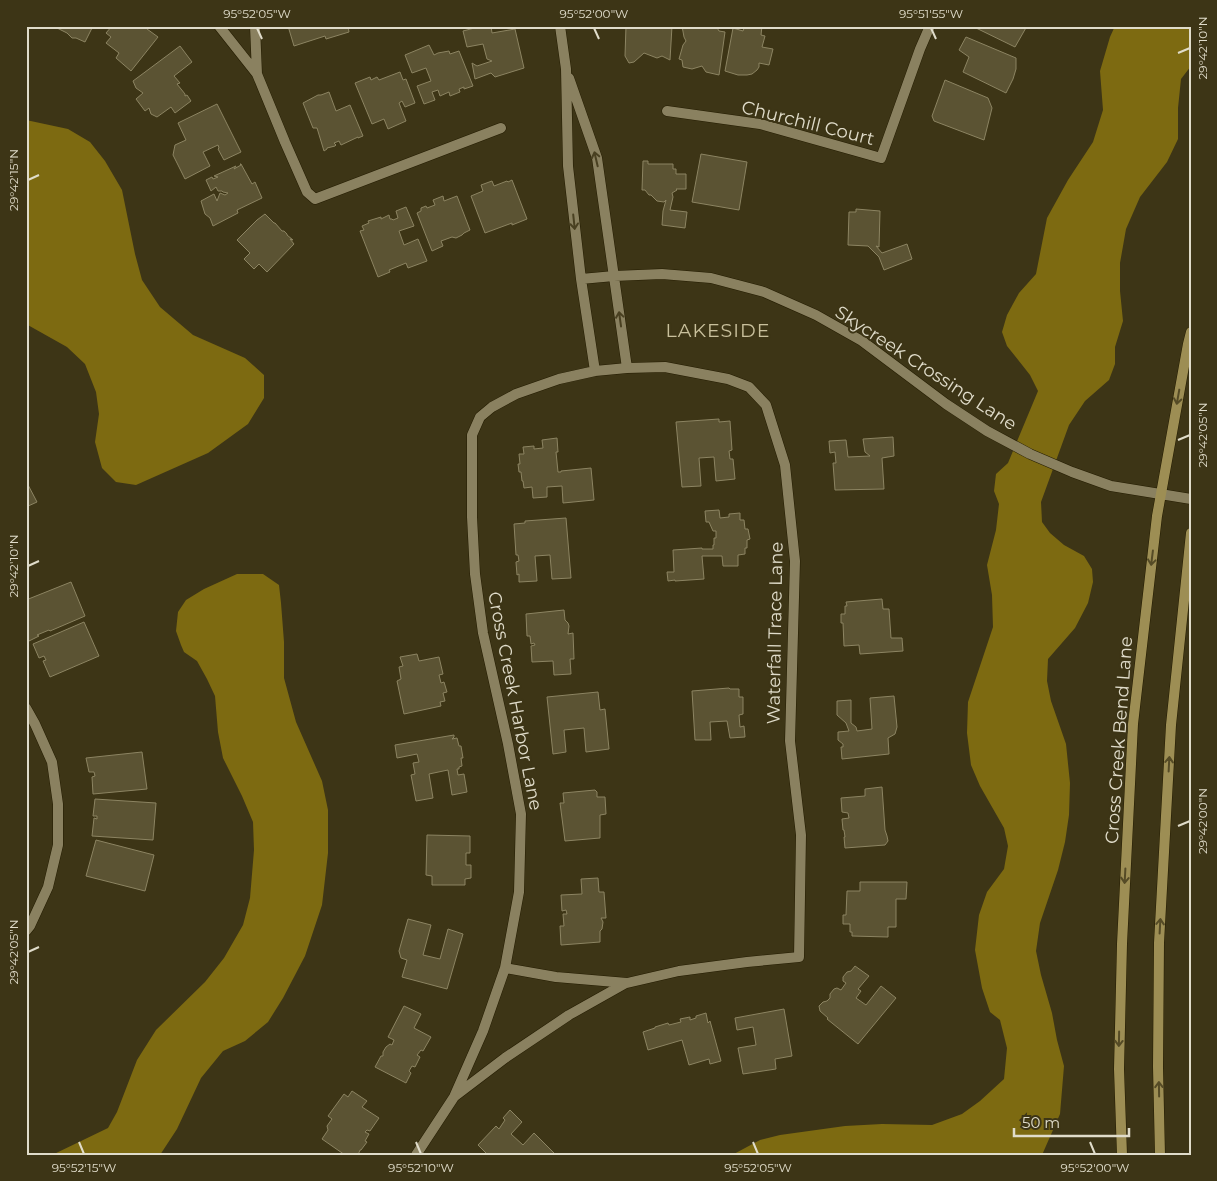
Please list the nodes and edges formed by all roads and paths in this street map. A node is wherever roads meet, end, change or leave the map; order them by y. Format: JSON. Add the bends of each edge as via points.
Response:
{"nodes":[{"id":1,"x":219,"y":26,"type":"edge"},
{"id":2,"x":255,"y":26,"type":"edge"},
{"id":3,"x":560,"y":26,"type":"edge"},
{"id":4,"x":930,"y":26,"type":"edge"},
{"id":5,"x":566,"y":69,"type":"junction"},
{"id":6,"x":257,"y":74,"type":"junction"},
{"id":7,"x":667,"y":111,"type":"dead end"},
{"id":8,"x":500,"y":128,"type":"dead end"},
{"id":9,"x":614,"y":276,"type":"junction"},
{"id":10,"x":581,"y":279,"type":"junction"},
{"id":11,"x":1191,"y":332,"type":"edge"},
{"id":12,"x":627,"y":368,"type":"junction"},
{"id":13,"x":595,"y":371,"type":"junction"},
{"id":14,"x":1161,"y":495,"type":"junction"},
{"id":15,"x":1191,"y":499,"type":"edge"},
{"id":16,"x":1191,"y":533,"type":"edge"},
{"id":17,"x":26,"y":708,"type":"edge"},
{"id":18,"x":26,"y":931,"type":"edge"},
{"id":19,"x":505,"y":968,"type":"junction"},
{"id":20,"x":627,"y":983,"type":"junction"},
{"id":21,"x":454,"y":1097,"type":"junction"},
{"id":22,"x":416,"y":1155,"type":"edge"},
{"id":23,"x":1122,"y":1155,"type":"edge"},
{"id":24,"x":1160,"y":1155,"type":"edge"}],
"edges":[{"from":1,"to":6,"type":"street"},
{"from":2,"to":6,"type":"street"},
{"from":3,"to":5,"type":"street"},
{"from":4,"to":7,"type":"street","name":"Churchill Court","via":[[881,158],[760,124]]},
{"from":9,"to":5,"type":"street","one_way":true,"via":[[597,158]]},
{"from":5,"to":10,"type":"street","one_way":true,"via":[[568,166]]},
{"from":6,"to":8,"type":"street","via":[[307,192],[315,199]]},
{"from":9,"to":10,"type":"street","name":"Skycreek Crossing Lane"},
{"from":12,"to":9,"type":"street","one_way":true},
{"from":9,"to":14,"type":"street","name":"Skycreek Crossing Lane","via":[[662,274],[711,278],[764,292],[816,315],[862,341],[946,404],[1030,454],[1111,486]]},
{"from":10,"to":13,"type":"street"},
{"from":11,"to":14,"type":"main road","name":"Cross Creek Bend Lane","one_way":true},
{"from":12,"to":13,"type":"street","name":"Waterfall Trace Lane"},
{"from":12,"to":20,"type":"street","name":"Waterfall Trace Lane","via":[[664,367],[728,379],[749,387],[766,405],[785,465],[796,561],[790,741],[801,835],[799,957],[679,971]]},
{"from":13,"to":19,"type":"street","name":"Cross Creek Harbor Lane","via":[[516,394],[480,418],[472,435],[475,574],[521,814],[519,892]]},
{"from":14,"to":15,"type":"street","name":"Skycreek Crossing Lane"},
{"from":14,"to":23,"type":"main road","name":"Cross Creek Bend Lane","one_way":true,"via":[[1133,724],[1122,944],[1119,1070]]},
{"from":24,"to":16,"type":"main road","one_way":true,"via":[[1159,943],[1171,725]]},
{"from":17,"to":18,"type":"street","via":[[52,762],[58,804],[58,845],[48,887]]},
{"from":19,"to":20,"type":"street","via":[[556,977]]},
{"from":19,"to":21,"type":"street","name":"Cross Creek Harbor Lane","via":[[483,1031]]},
{"from":20,"to":21,"type":"street","via":[[561,1020]]},
{"from":21,"to":22,"type":"street","name":"Cross Creek Harbor Lane"}]}
